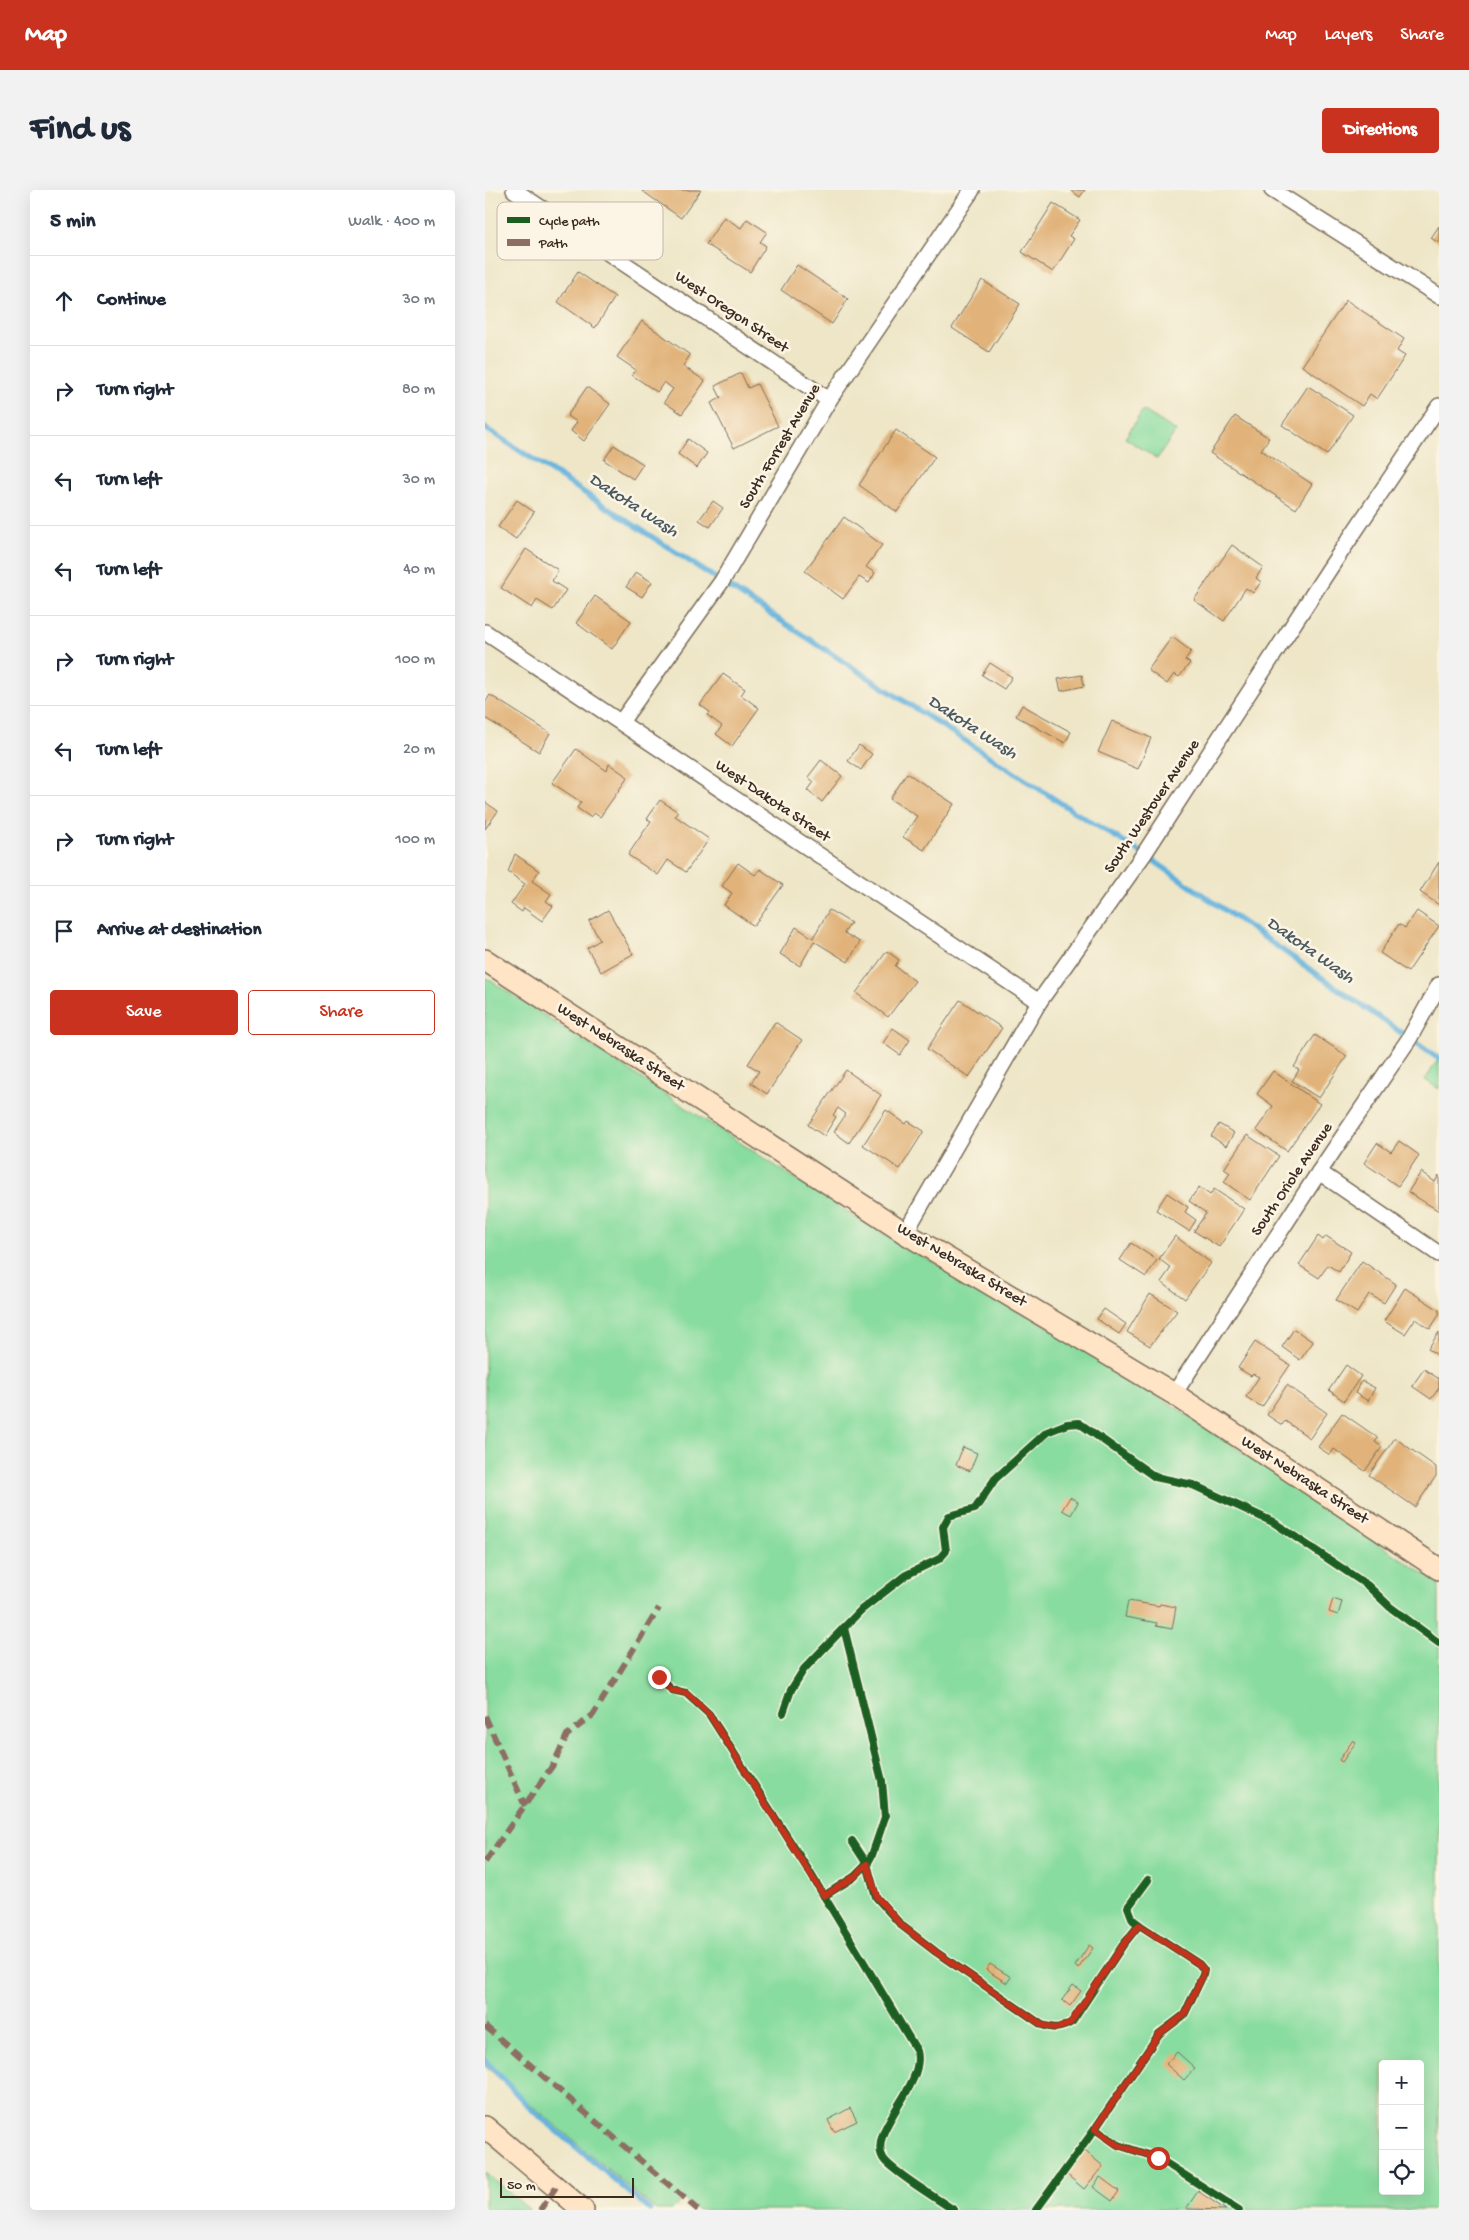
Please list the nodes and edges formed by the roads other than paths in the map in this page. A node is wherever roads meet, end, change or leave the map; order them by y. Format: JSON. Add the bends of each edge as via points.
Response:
{"nodes":[{"id":1,"x":514,"y":190,"type":"edge"},
{"id":2,"x":972,"y":190,"type":"edge"},
{"id":3,"x":1272,"y":190,"type":"edge"},
{"id":4,"x":532,"y":202,"type":"edge"},
{"id":5,"x":619,"y":260,"type":"edge"},
{"id":6,"x":1439,"y":296,"type":"edge"},
{"id":7,"x":829,"y":400,"type":"junction"},
{"id":8,"x":1439,"y":406,"type":"edge"},
{"id":9,"x":485,"y":632,"type":"edge"},
{"id":10,"x":621,"y":722,"type":"junction"},
{"id":11,"x":485,"y":960,"type":"edge"},
{"id":12,"x":1439,"y":985,"type":"edge"},
{"id":13,"x":1039,"y":1002,"type":"junction"},
{"id":14,"x":1319,"y":1172,"type":"junction"},
{"id":15,"x":905,"y":1233,"type":"junction"},
{"id":16,"x":1439,"y":1254,"type":"edge"},
{"id":17,"x":1174,"y":1394,"type":"junction"},
{"id":18,"x":1439,"y":1569,"type":"edge"},
{"id":19,"x":485,"y":2127,"type":"edge"},
{"id":20,"x":583,"y":2210,"type":"edge"}],
"edges":[{"from":1,"to":4,"type":"street","name":"West Oregon Street"},
{"from":2,"to":7,"type":"street","name":"South Forrest Avenue"},
{"from":3,"to":6,"type":"street"},
{"from":5,"to":7,"type":"street","name":"West Oregon Street"},
{"from":7,"to":10,"type":"street","name":"South Forrest Avenue","via":[[722,581]]},
{"from":8,"to":13,"type":"street","name":"South Westover Avenue","via":[[1144,854]]},
{"from":9,"to":10,"type":"street","name":"West Dakota Street"},
{"from":10,"to":13,"type":"street","name":"West Dakota Street"},
{"from":11,"to":15,"type":"street","name":"West Nebraska Street"},
{"from":12,"to":14,"type":"street","name":"South Oriole Avenue","via":[[1409,1039]]},
{"from":13,"to":15,"type":"street","name":"South Westover Avenue"},
{"from":14,"to":16,"type":"street"},
{"from":14,"to":17,"type":"street","name":"South Oriole Avenue"},
{"from":15,"to":17,"type":"street","name":"West Nebraska Street"},
{"from":17,"to":18,"type":"street","name":"West Nebraska Street"},
{"from":19,"to":20,"type":"street"}]}
